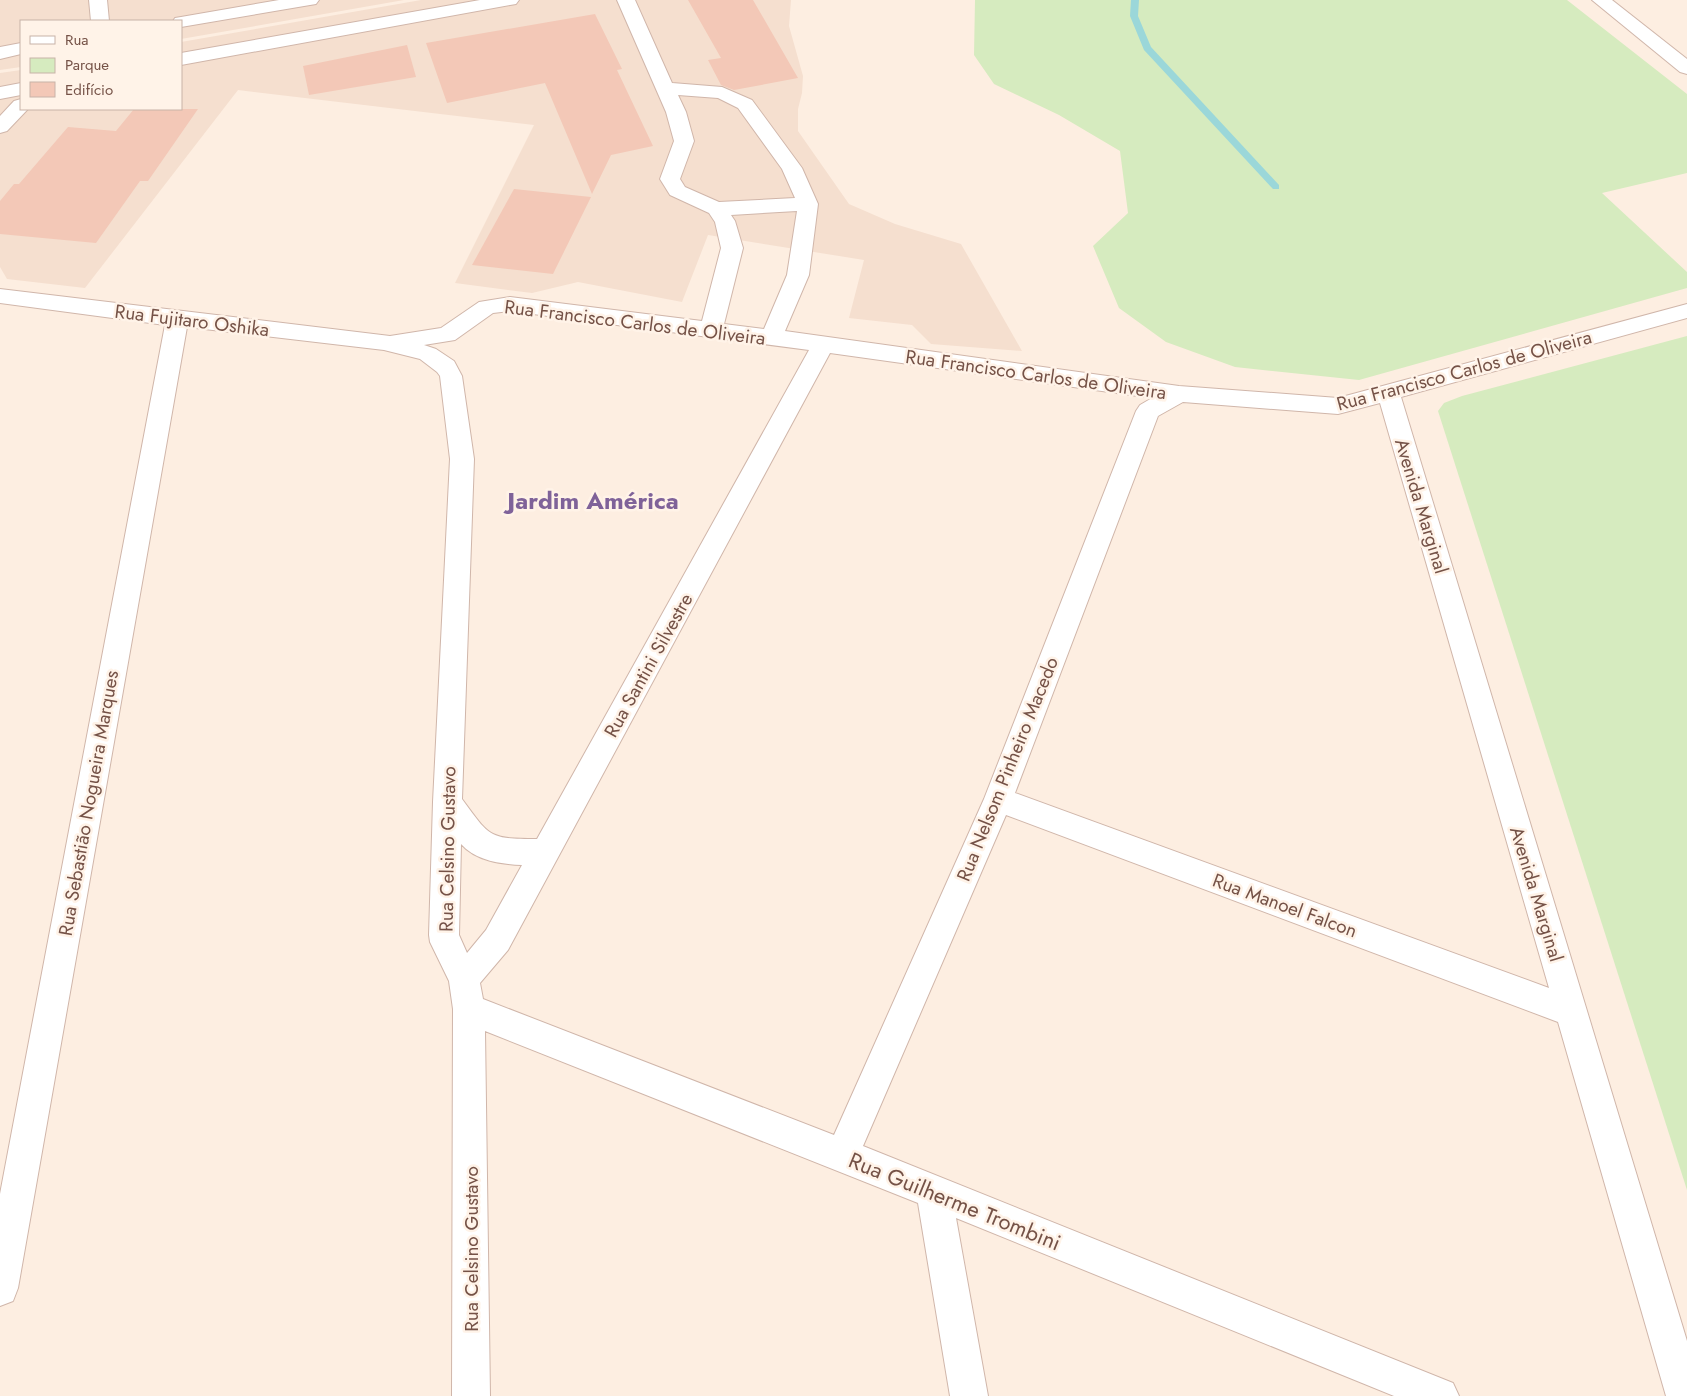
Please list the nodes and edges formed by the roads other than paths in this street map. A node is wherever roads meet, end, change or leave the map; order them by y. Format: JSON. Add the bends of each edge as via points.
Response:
{"nodes":[{"id":1,"x":98,"y":0,"type":"edge"},
{"id":2,"x":310,"y":0,"type":"edge"},
{"id":3,"x":510,"y":0,"type":"edge"},
{"id":4,"x":626,"y":0,"type":"edge"},
{"id":5,"x":1601,"y":0,"type":"edge"},
{"id":6,"x":100,"y":20,"type":"edge"},
{"id":7,"x":182,"y":22,"type":"edge"},
{"id":8,"x":20,"y":50,"type":"edge"},
{"id":9,"x":0,"y":53,"type":"edge"},
{"id":10,"x":182,"y":59,"type":"edge"},
{"id":11,"x":1687,"y":68,"type":"edge"},
{"id":12,"x":665,"y":88,"type":"junction"},
{"id":13,"x":20,"y":89,"type":"edge"},
{"id":14,"x":0,"y":93,"type":"edge"},
{"id":15,"x":20,"y":106,"type":"edge"},
{"id":16,"x":0,"y":127,"type":"edge"},
{"id":17,"x":808,"y":204,"type":"junction"},
{"id":18,"x":716,"y":209,"type":"junction"},
{"id":19,"x":0,"y":296,"type":"edge"},
{"id":20,"x":1687,"y":310,"type":"edge"},
{"id":21,"x":177,"y":319,"type":"junction"},
{"id":22,"x":711,"y":330,"type":"junction"},
{"id":23,"x":771,"y":337,"type":"junction"},
{"id":24,"x":384,"y":342,"type":"junction"},
{"id":25,"x":823,"y":345,"type":"junction"},
{"id":26,"x":1388,"y":392,"type":"junction"},
{"id":27,"x":1179,"y":394,"type":"junction"},
{"id":28,"x":998,"y":799,"type":"junction"},
{"id":29,"x":448,"y":802,"type":"junction"},
{"id":30,"x":545,"y":852,"type":"junction"},
{"id":31,"x":467,"y":994,"type":"junction"},
{"id":32,"x":1572,"y":1012,"type":"junction"},
{"id":33,"x":842,"y":1155,"type":"junction"},
{"id":34,"x":934,"y":1194,"type":"junction"},
{"id":35,"x":0,"y":1288,"type":"edge"},
{"id":36,"x":472,"y":1396,"type":"edge"},
{"id":37,"x":970,"y":1396,"type":"edge"},
{"id":38,"x":1440,"y":1396,"type":"edge"},
{"id":39,"x":1685,"y":1396,"type":"edge"}],
"edges":[{"from":1,"to":6,"type":"street"},
{"from":2,"to":7,"type":"street"},
{"from":3,"to":10,"type":"street"},
{"from":4,"to":12,"type":"street"},
{"from":5,"to":11,"type":"street"},
{"from":8,"to":9,"type":"street"},
{"from":12,"to":17,"type":"street","via":[[722,93],[745,104],[792,168]]},
{"from":12,"to":18,"type":"street","via":[[684,141],[670,179],[676,191]]},
{"from":13,"to":14,"type":"street"},
{"from":15,"to":16,"type":"street"},
{"from":17,"to":18,"type":"street"},
{"from":17,"to":23,"type":"street","via":[[798,276]]},
{"from":18,"to":22,"type":"street","via":[[725,221],[732,248]]},
{"from":19,"to":21,"type":"street","name":"Rua Fujitaro Oshika"},
{"from":20,"to":26,"type":"street","name":"Rua Francisco Carlos de Oliveira"},
{"from":21,"to":24,"type":"street","name":"Rua Fujitaro Oshika"},
{"from":21,"to":35,"type":"street","name":"Rua Sebastião Nogueira Marques"},
{"from":22,"to":23,"type":"street","name":"Rua Francisco Carlos de Oliveira"},
{"from":22,"to":24,"type":"street","name":"Rua Francisco Carlos de Oliveira","via":[[498,304],[487,307],[447,335]]},
{"from":23,"to":25,"type":"street","name":"Rua Francisco Carlos de Oliveira"},
{"from":24,"to":29,"type":"street","name":"Rua Celsino Gustavo","via":[[428,354],[446,367],[451,376],[456,408],[462,460]]},
{"from":25,"to":27,"type":"street","name":"Rua Francisco Carlos de Oliveira"},
{"from":25,"to":30,"type":"street","name":"Rua Santini Silvestre"},
{"from":26,"to":27,"type":"street","name":"Rua Francisco Carlos de Oliveira","via":[[1338,406],[1278,404]]},
{"from":26,"to":32,"type":"street","name":"Avenida Marginal"},
{"from":27,"to":28,"type":"street","name":"Rua Nelsom Pinheiro Macedo","via":[[1148,411]]},
{"from":28,"to":32,"type":"street","name":"Rua Manoel Falcon"},
{"from":28,"to":33,"type":"street","name":"Rua Nelsom Pinheiro Macedo"},
{"from":29,"to":30,"type":"street","via":[[476,840],[488,847]]},
{"from":29,"to":31,"type":"street","name":"Rua Celsino Gustavo","via":[[444,936]]},
{"from":30,"to":31,"type":"street","name":"Rua Santini Silvestre"},
{"from":31,"to":33,"type":"street","name":"Rua Guilherme Trombini"},
{"from":31,"to":36,"type":"street","name":"Rua Celsino Gustavo"},
{"from":32,"to":39,"type":"street","name":"Avenida Marginal"},
{"from":33,"to":34,"type":"street","name":"Rua Guilherme Trombini"},
{"from":34,"to":37,"type":"street"},
{"from":34,"to":38,"type":"street","name":"Rua Guilherme Trombini"}]}
